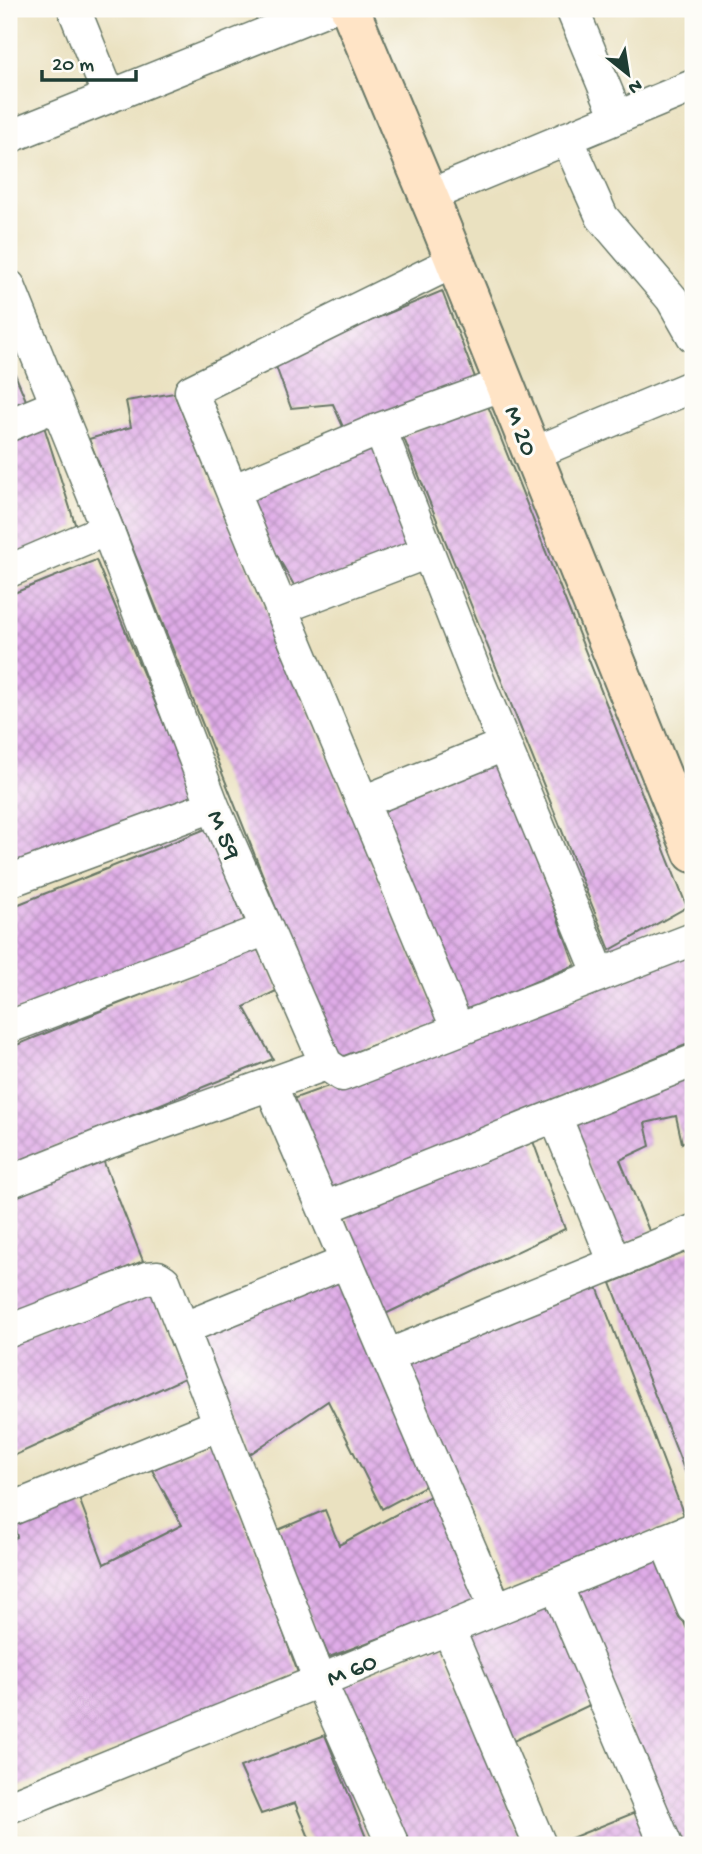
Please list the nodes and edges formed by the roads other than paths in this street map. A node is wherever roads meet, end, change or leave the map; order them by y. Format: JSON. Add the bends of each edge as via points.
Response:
{"nodes":[{"id":1,"x":74,"y":9,"type":"edge"},
{"id":2,"x":327,"y":9,"type":"edge"},
{"id":3,"x":351,"y":9,"type":"edge"},
{"id":4,"x":572,"y":9,"type":"edge"},
{"id":5,"x":693,"y":86,"type":"edge"},
{"id":6,"x":109,"y":96,"type":"junction"},
{"id":7,"x":617,"y":117,"type":"junction"},
{"id":8,"x":9,"y":137,"type":"edge"},
{"id":9,"x":567,"y":138,"type":"junction"},
{"id":10,"x":428,"y":196,"type":"junction"},
{"id":11,"x":455,"y":261,"type":"junction"},
{"id":12,"x":9,"y":286,"type":"edge"},
{"id":13,"x":693,"y":336,"type":"edge"},
{"id":14,"x":504,"y":384,"type":"junction"},
{"id":15,"x":693,"y":386,"type":"edge"},
{"id":16,"x":57,"y":405,"type":"junction"},
{"id":17,"x":9,"y":425,"type":"edge"},
{"id":18,"x":380,"y":429,"type":"junction"},
{"id":19,"x":532,"y":454,"type":"junction"},
{"id":20,"x":232,"y":491,"type":"junction"},
{"id":21,"x":107,"y":529,"type":"junction"},
{"id":22,"x":428,"y":552,"type":"junction"},
{"id":23,"x":9,"y":571,"type":"edge"},
{"id":24,"x":281,"y":608,"type":"junction"},
{"id":25,"x":504,"y":745,"type":"junction"},
{"id":26,"x":363,"y":802,"type":"junction"},
{"id":27,"x":213,"y":806,"type":"junction"},
{"id":28,"x":693,"y":853,"type":"edge"},
{"id":29,"x":9,"y":881,"type":"edge"},
{"id":30,"x":267,"y":929,"type":"junction"},
{"id":31,"x":693,"y":939,"type":"edge"},
{"id":32,"x":600,"y":975,"type":"junction"},
{"id":33,"x":9,"y":1027,"type":"edge"},
{"id":34,"x":458,"y":1030,"type":"junction"},
{"id":35,"x":693,"y":1061,"type":"edge"},
{"id":36,"x":327,"y":1064,"type":"junction"},
{"id":37,"x":270,"y":1084,"type":"junction"},
{"id":38,"x":555,"y":1116,"type":"junction"},
{"id":39,"x":9,"y":1182,"type":"edge"},
{"id":40,"x":324,"y":1208,"type":"junction"},
{"id":41,"x":693,"y":1231,"type":"edge"},
{"id":42,"x":346,"y":1262,"type":"junction"},
{"id":43,"x":615,"y":1264,"type":"junction"},
{"id":44,"x":182,"y":1329,"type":"junction"},
{"id":45,"x":9,"y":1331,"type":"edge"},
{"id":46,"x":387,"y":1356,"type":"junction"},
{"id":47,"x":220,"y":1424,"type":"junction"},
{"id":48,"x":9,"y":1510,"type":"edge"},
{"id":49,"x":679,"y":1535,"type":"edge"},
{"id":50,"x":556,"y":1585,"type":"junction"},
{"id":51,"x":693,"y":1608,"type":"edge"},
{"id":52,"x":496,"y":1609,"type":"junction"},
{"id":53,"x":448,"y":1628,"type":"junction"},
{"id":54,"x":320,"y":1681,"type":"junction"},
{"id":55,"x":9,"y":1807,"type":"edge"},
{"id":56,"x":393,"y":1845,"type":"edge"},
{"id":57,"x":540,"y":1845,"type":"edge"},
{"id":58,"x":666,"y":1845,"type":"edge"}],
"edges":[{"from":1,"to":6,"type":"street"},
{"from":2,"to":6,"type":"street"},
{"from":3,"to":10,"type":"street","name":"M 20"},
{"from":4,"to":7,"type":"street"},
{"from":5,"to":7,"type":"street"},
{"from":6,"to":8,"type":"street"},
{"from":7,"to":9,"type":"street"},
{"from":9,"to":10,"type":"street"},
{"from":9,"to":13,"type":"street","via":[[602,218],[671,299]]},
{"from":10,"to":11,"type":"street","name":"M 20"},
{"from":11,"to":14,"type":"street","name":"M 20"},
{"from":11,"to":20,"type":"street","via":[[191,391]]},
{"from":12,"to":16,"type":"street","name":"M 59"},
{"from":14,"to":18,"type":"street"},
{"from":14,"to":19,"type":"street","name":"M 20"},
{"from":15,"to":19,"type":"street"},
{"from":16,"to":17,"type":"street"},
{"from":16,"to":21,"type":"street","name":"M 59"},
{"from":18,"to":20,"type":"street"},
{"from":18,"to":22,"type":"street"},
{"from":19,"to":28,"type":"street","name":"M 20"},
{"from":20,"to":24,"type":"street"},
{"from":21,"to":23,"type":"street"},
{"from":21,"to":27,"type":"street","name":"M 59"},
{"from":22,"to":24,"type":"street"},
{"from":22,"to":25,"type":"street"},
{"from":24,"to":26,"type":"street"},
{"from":25,"to":26,"type":"street"},
{"from":25,"to":32,"type":"street"},
{"from":26,"to":34,"type":"street"},
{"from":27,"to":29,"type":"street"},
{"from":27,"to":30,"type":"street","name":"M 59"},
{"from":30,"to":33,"type":"street"},
{"from":30,"to":36,"type":"street","name":"M 59"},
{"from":31,"to":32,"type":"street"},
{"from":32,"to":34,"type":"street"},
{"from":34,"to":36,"type":"street","via":[[342,1075]]},
{"from":35,"to":38,"type":"street"},
{"from":36,"to":37,"type":"street"},
{"from":37,"to":39,"type":"street"},
{"from":37,"to":40,"type":"street"},
{"from":38,"to":40,"type":"street"},
{"from":38,"to":43,"type":"street"},
{"from":40,"to":42,"type":"street"},
{"from":41,"to":43,"type":"street"},
{"from":42,"to":44,"type":"street"},
{"from":42,"to":46,"type":"street"},
{"from":43,"to":46,"type":"street"},
{"from":44,"to":45,"type":"street","via":[[164,1281],[152,1277]]},
{"from":44,"to":47,"type":"street"},
{"from":46,"to":52,"type":"street"},
{"from":47,"to":48,"type":"street"},
{"from":47,"to":54,"type":"street"},
{"from":49,"to":50,"type":"street","name":"M 60"},
{"from":49,"to":51,"type":"street"},
{"from":50,"to":52,"type":"street","name":"M 60"},
{"from":50,"to":58,"type":"street"},
{"from":52,"to":53,"type":"street","name":"M 60"},
{"from":53,"to":54,"type":"street","name":"M 60"},
{"from":53,"to":57,"type":"street"},
{"from":54,"to":55,"type":"street","name":"M 60"},
{"from":54,"to":56,"type":"street"}]}
